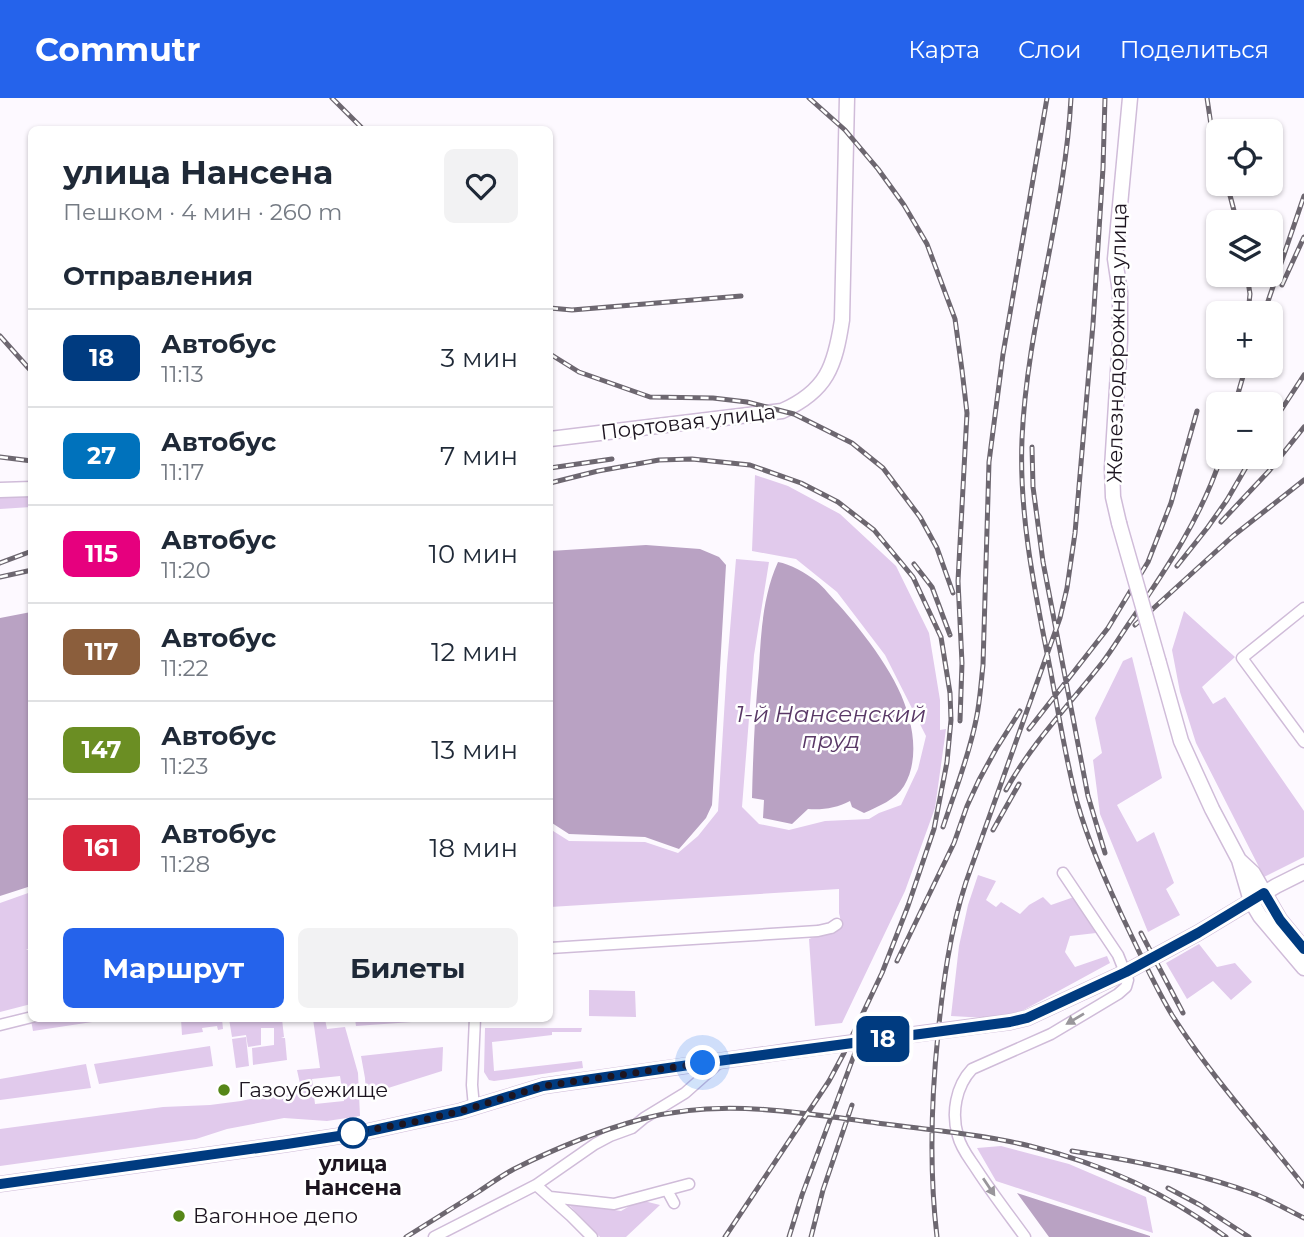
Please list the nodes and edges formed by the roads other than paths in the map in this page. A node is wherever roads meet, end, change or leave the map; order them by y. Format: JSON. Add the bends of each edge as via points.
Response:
{"nodes":[{"id":1,"x":847,"y":98,"type":"edge"},
{"id":2,"x":1130,"y":98,"type":"edge"},
{"id":3,"x":553,"y":439,"type":"edge"},
{"id":4,"x":28,"y":489,"type":"edge"},
{"id":5,"x":0,"y":490,"type":"edge"},
{"id":6,"x":1304,"y":608,"type":"edge"},
{"id":7,"x":1304,"y":742,"type":"edge"},
{"id":8,"x":1304,"y":864,"type":"edge"},
{"id":9,"x":1304,"y":872,"type":"edge"},
{"id":10,"x":1063,"y":873,"type":"dead end"},
{"id":11,"x":1258,"y":897,"type":"junction"},
{"id":12,"x":837,"y":924,"type":"dead end"},
{"id":13,"x":553,"y":948,"type":"edge"},
{"id":14,"x":1304,"y":949,"type":"edge"},
{"id":15,"x":1304,"y":968,"type":"edge"},
{"id":16,"x":1127,"y":976,"type":"junction"},
{"id":17,"x":28,"y":1018,"type":"edge"},
{"id":18,"x":475,"y":1022,"type":"edge"},
{"id":19,"x":0,"y":1025,"type":"edge"},
{"id":20,"x":721,"y":1061,"type":"junction"},
{"id":21,"x":474,"y":1107,"type":"junction"},
{"id":22,"x":0,"y":1184,"type":"edge"},
{"id":23,"x":689,"y":1184,"type":"dead end"},
{"id":24,"x":536,"y":1185,"type":"junction"},
{"id":25,"x":667,"y":1190,"type":"junction"},
{"id":26,"x":587,"y":1192,"type":"dead end"},
{"id":27,"x":550,"y":1197,"type":"junction"},
{"id":28,"x":574,"y":1198,"type":"junction"},
{"id":29,"x":674,"y":1203,"type":"dead end"},
{"id":30,"x":433,"y":1237,"type":"edge"},
{"id":31,"x":592,"y":1237,"type":"edge"},
{"id":32,"x":1026,"y":1237,"type":"edge"}],
"edges":[{"from":1,"to":3,"type":"main road","name":"Портовая улица","via":[[842,320],[832,365],[822,384],[799,404],[782,411]]},
{"from":2,"to":11,"type":"main road","name":"Железнодорожная улица","bridge":true,"via":[[1115,260],[1120,340],[1113,497],[1181,741],[1239,860],[1253,873]]},
{"from":4,"to":5,"type":"main road"},
{"from":6,"to":7,"type":"street","via":[[1242,658]]},
{"from":8,"to":11,"type":"main road","via":[[1280,876]]},
{"from":9,"to":11,"type":"main road"},
{"from":10,"to":16,"type":"street"},
{"from":11,"to":14,"type":"main road","name":"Железнодорожная улица"},
{"from":11,"to":15,"type":"main road","name":"Железнодорожная улица","via":[[1261,916]]},
{"from":11,"to":16,"type":"main road"},
{"from":12,"to":13,"type":"street","via":[[818,931]]},
{"from":16,"to":20,"type":"main road","bridge":true,"via":[[1010,1022]]},
{"from":16,"to":32,"type":"street","one_way":true,"via":[[1126,987],[1118,994],[1051,1034],[972,1069],[959,1088],[956,1121],[963,1149]]},
{"from":17,"to":19,"type":"street"},
{"from":18,"to":21,"type":"street"},
{"from":20,"to":21,"type":"main road","via":[[543,1086]]},
{"from":20,"to":24,"type":"street","via":[[685,1093],[632,1128],[595,1144]]},
{"from":21,"to":22,"type":"main road","via":[[365,1132]]},
{"from":23,"to":25,"type":"street"},
{"from":24,"to":27,"type":"street"},
{"from":24,"to":30,"type":"street"},
{"from":25,"to":28,"type":"street","via":[[614,1204]]},
{"from":25,"to":29,"type":"street"},
{"from":26,"to":28,"type":"street"},
{"from":27,"to":28,"type":"street"},
{"from":27,"to":31,"type":"street"}]}
